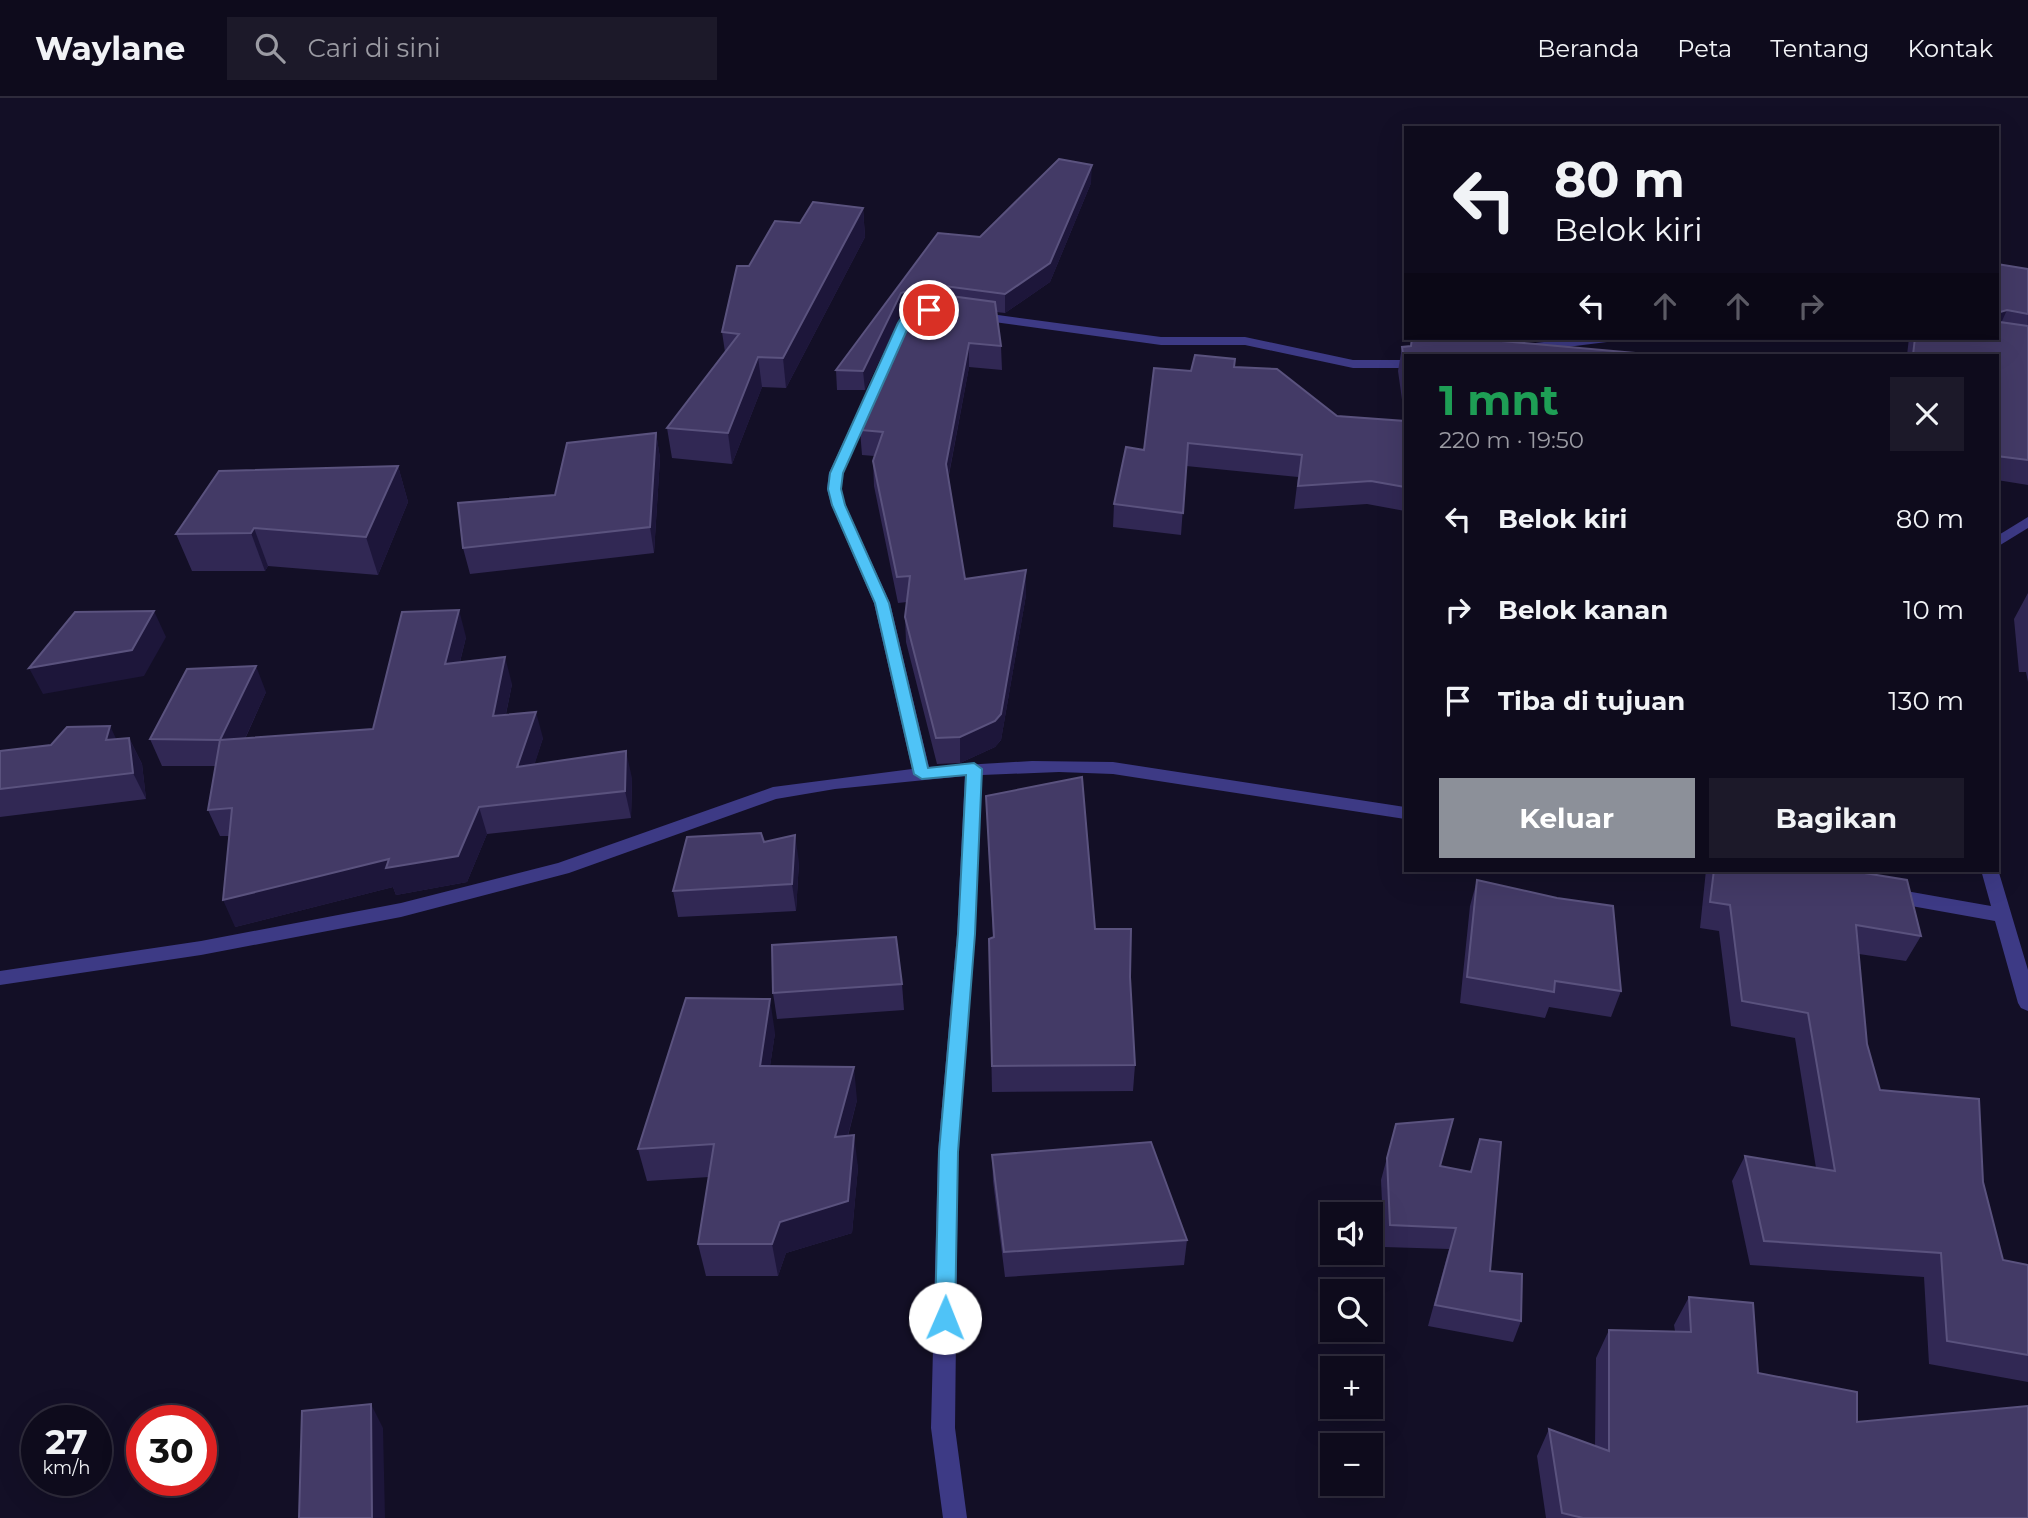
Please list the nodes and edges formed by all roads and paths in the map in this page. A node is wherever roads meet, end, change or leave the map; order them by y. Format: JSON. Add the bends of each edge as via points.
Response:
{"nodes":[{"id":1,"x":956,"y":314,"type":"edge"},
{"id":2,"x":898,"y":336,"type":"edge"},
{"id":3,"x":1592,"y":340,"type":"edge"},
{"id":4,"x":1514,"y":350,"type":"edge"},
{"id":5,"x":1404,"y":364,"type":"edge"},
{"id":6,"x":2028,"y":521,"type":"edge"},
{"id":7,"x":1999,"y":542,"type":"edge"},
{"id":8,"x":974,"y":769,"type":"junction"},
{"id":9,"x":922,"y":774,"type":"junction"},
{"id":10,"x":1404,"y":813,"type":"edge"},
{"id":11,"x":1991,"y":872,"type":"edge"},
{"id":12,"x":1864,"y":891,"type":"edge"},
{"id":13,"x":2003,"y":915,"type":"junction"},
{"id":14,"x":0,"y":978,"type":"edge"},
{"id":15,"x":2028,"y":1003,"type":"edge"},
{"id":16,"x":954,"y":1518,"type":"edge"}],
"edges":[{"from":1,"to":5,"type":"street","via":[[1161,341],[1238,340],[1353,364]]},
{"from":2,"to":9,"type":"street","via":[[836,473],[834,489],[882,603]]},
{"from":3,"to":4,"type":"street"},
{"from":6,"to":7,"type":"street"},
{"from":8,"to":9,"type":"street"},
{"from":8,"to":10,"type":"street","via":[[1113,768]]},
{"from":8,"to":16,"type":"street","via":[[948,1152],[943,1429]]},
{"from":9,"to":14,"type":"street","via":[[774,793],[534,877],[373,916],[228,945]]},
{"from":11,"to":13,"type":"street"},
{"from":12,"to":13,"type":"street"},
{"from":13,"to":15,"type":"street"}]}
